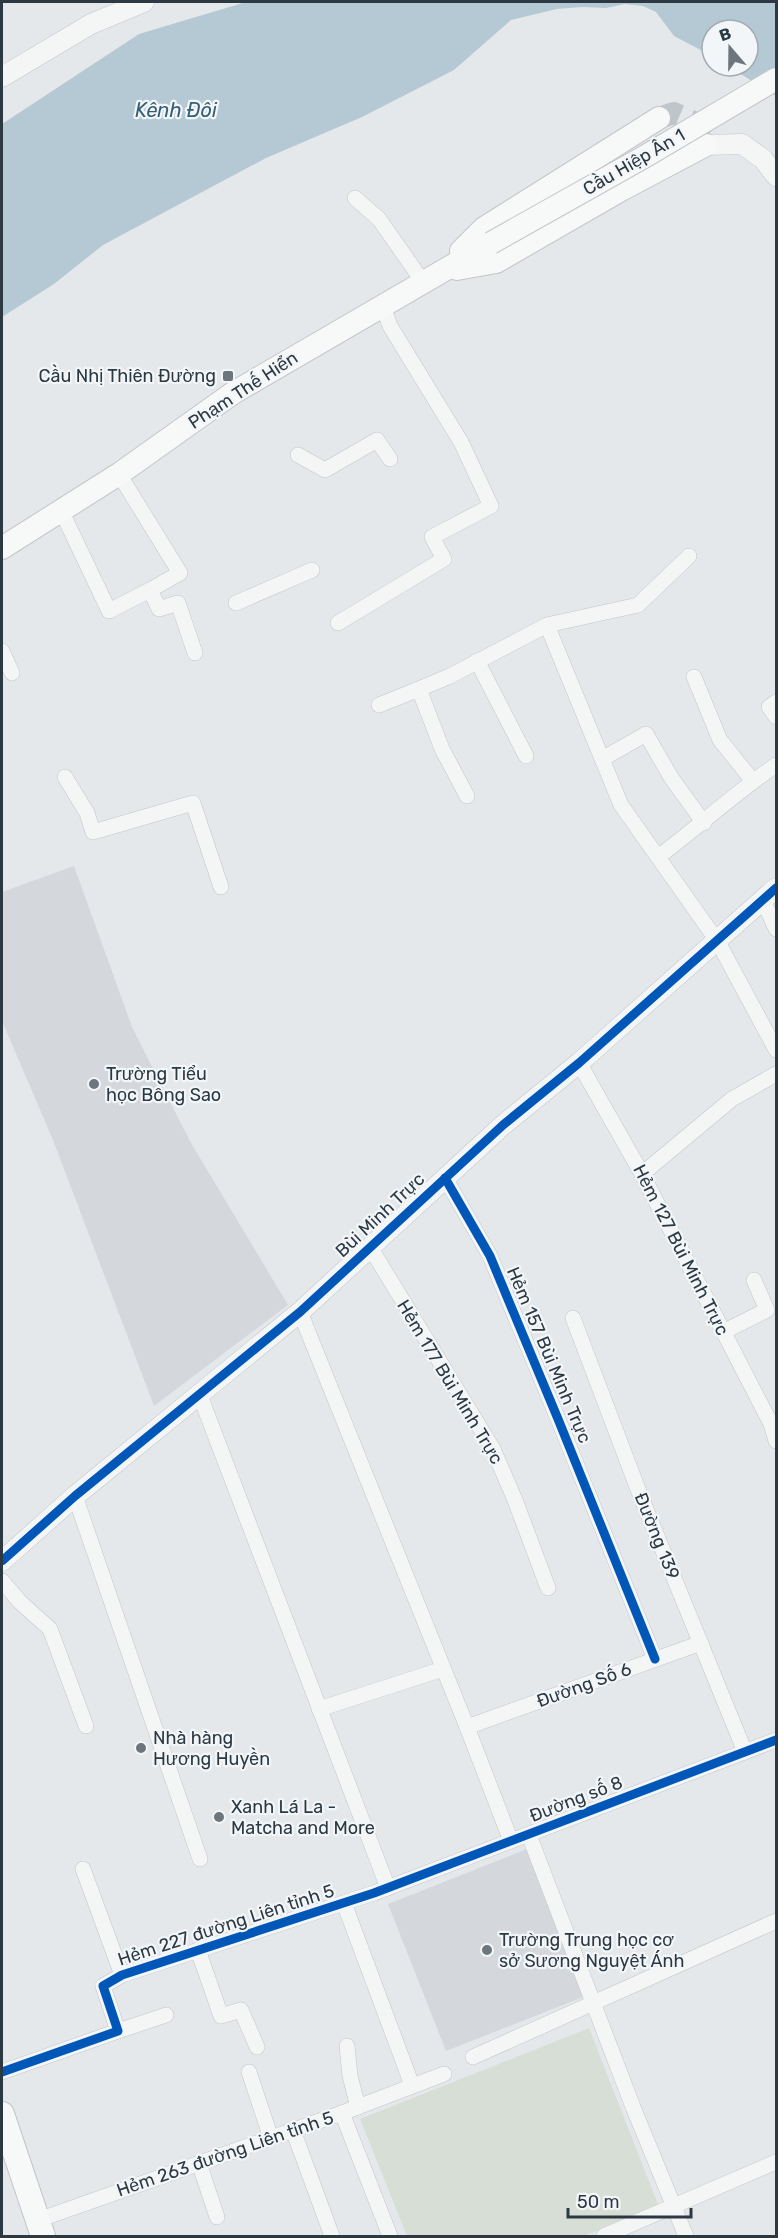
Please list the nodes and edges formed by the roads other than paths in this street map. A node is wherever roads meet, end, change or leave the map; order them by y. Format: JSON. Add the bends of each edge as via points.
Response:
{"nodes":[{"id":1,"x":144,"y":2,"type":"edge"},
{"id":2,"x":2,"y":77,"type":"edge"},
{"id":3,"x":777,"y":79,"type":"edge"},
{"id":4,"x":659,"y":118,"type":"tunnel mouth"},
{"id":5,"x":706,"y":145,"type":"joint"},
{"id":6,"x":777,"y":176,"type":"edge"},
{"id":7,"x":355,"y":198,"type":"dead end"},
{"id":8,"x":491,"y":243,"type":"joint"},
{"id":9,"x":430,"y":278,"type":"junction"},
{"id":10,"x":383,"y":306,"type":"junction"},
{"id":11,"x":298,"y":455,"type":"dead end"},
{"id":12,"x":390,"y":459,"type":"dead end"},
{"id":13,"x":119,"y":474,"type":"junction"},
{"id":14,"x":61,"y":510,"type":"junction"},
{"id":15,"x":2,"y":548,"type":"edge"},
{"id":16,"x":689,"y":556,"type":"dead end"},
{"id":17,"x":312,"y":570,"type":"dead end"},
{"id":18,"x":150,"y":590,"type":"junction"},
{"id":19,"x":236,"y":603,"type":"dead end"},
{"id":20,"x":338,"y":623,"type":"dead end"},
{"id":21,"x":547,"y":625,"type":"junction"},
{"id":22,"x":2,"y":651,"type":"edge"},
{"id":23,"x":195,"y":653,"type":"dead end"},
{"id":24,"x":477,"y":662,"type":"junction"},
{"id":25,"x":12,"y":673,"type":"dead end"},
{"id":26,"x":694,"y":677,"type":"dead end"},
{"id":27,"x":419,"y":689,"type":"junction"},
{"id":28,"x":777,"y":702,"type":"edge"},
{"id":29,"x":379,"y":705,"type":"dead end"},
{"id":30,"x":777,"y":717,"type":"edge"},
{"id":31,"x":526,"y":756,"type":"dead end"},
{"id":32,"x":602,"y":759,"type":"junction"},
{"id":33,"x":777,"y":765,"type":"edge"},
{"id":34,"x":65,"y":777,"type":"dead end"},
{"id":35,"x":753,"y":781,"type":"junction"},
{"id":36,"x":467,"y":796,"type":"dead end"},
{"id":37,"x":704,"y":823,"type":"junction"},
{"id":38,"x":658,"y":857,"type":"junction"},
{"id":39,"x":221,"y":887,"type":"dead end"},
{"id":40,"x":770,"y":894,"type":"edge"},
{"id":41,"x":777,"y":929,"type":"edge"},
{"id":42,"x":718,"y":942,"type":"junction"},
{"id":43,"x":777,"y":1050,"type":"edge"},
{"id":44,"x":579,"y":1063,"type":"junction"},
{"id":45,"x":777,"y":1074,"type":"edge"},
{"id":46,"x":642,"y":1174,"type":"junction"},
{"id":47,"x":445,"y":1178,"type":"junction"},
{"id":48,"x":370,"y":1247,"type":"junction"},
{"id":49,"x":754,"y":1280,"type":"dead end"},
{"id":50,"x":300,"y":1312,"type":"junction"},
{"id":51,"x":573,"y":1318,"type":"dead end"},
{"id":52,"x":723,"y":1332,"type":"junction"},
{"id":53,"x":199,"y":1393,"type":"junction"},
{"id":54,"x":777,"y":1441,"type":"edge"},
{"id":55,"x":75,"y":1496,"type":"junction"},
{"id":56,"x":2,"y":1561,"type":"edge"},
{"id":57,"x":2,"y":1581,"type":"edge"},
{"id":58,"x":548,"y":1588,"type":"dead end"},
{"id":59,"x":701,"y":1643,"type":"junction"},
{"id":60,"x":655,"y":1659,"type":"junction"},
{"id":61,"x":443,"y":1669,"type":"junction"},
{"id":62,"x":319,"y":1709,"type":"junction"},
{"id":63,"x":86,"y":1726,"type":"dead end"},
{"id":64,"x":467,"y":1727,"type":"junction"},
{"id":65,"x":777,"y":1740,"type":"edge"},
{"id":66,"x":745,"y":1752,"type":"junction"},
{"id":67,"x":529,"y":1834,"type":"junction"},
{"id":68,"x":511,"y":1841,"type":"junction"},
{"id":69,"x":200,"y":1859,"type":"dead end"},
{"id":70,"x":83,"y":1869,"type":"dead end"},
{"id":71,"x":388,"y":1888,"type":"junction"},
{"id":72,"x":344,"y":1903,"type":"junction"},
{"id":73,"x":777,"y":1921,"type":"edge"},
{"id":74,"x":198,"y":1950,"type":"junction"},
{"id":75,"x":122,"y":1975,"type":"junction"},
{"id":76,"x":594,"y":2004,"type":"junction"},
{"id":77,"x":166,"y":2015,"type":"dead end"},
{"id":78,"x":118,"y":2031,"type":"junction"},
{"id":79,"x":347,"y":2046,"type":"dead end"},
{"id":80,"x":257,"y":2047,"type":"dead end"},
{"id":81,"x":473,"y":2057,"type":"dead end"},
{"id":82,"x":2,"y":2072,"type":"edge"},
{"id":83,"x":249,"y":2072,"type":"dead end"},
{"id":84,"x":444,"y":2074,"type":"dead end"},
{"id":85,"x":412,"y":2085,"type":"junction"},
{"id":86,"x":358,"y":2107,"type":"junction"},
{"id":87,"x":342,"y":2113,"type":"junction"},
{"id":88,"x":2,"y":2114,"type":"edge"},
{"id":89,"x":293,"y":2130,"type":"junction"},
{"id":90,"x":271,"y":2138,"type":"junction"},
{"id":91,"x":777,"y":2162,"type":"edge"},
{"id":92,"x":199,"y":2163,"type":"junction"},
{"id":93,"x":673,"y":2206,"type":"junction"},
{"id":94,"x":217,"y":2217,"type":"dead end"},
{"id":95,"x":40,"y":2228,"type":"edge"},
{"id":96,"x":332,"y":2236,"type":"edge"},
{"id":97,"x":390,"y":2236,"type":"edge"},
{"id":98,"x":604,"y":2236,"type":"edge"},
{"id":99,"x":686,"y":2236,"type":"edge"}],
"edges":[{"from":1,"to":2,"type":"street","via":[[91,24]]},
{"from":3,"to":8,"type":"main road","name":"Cầu Hiệp Ân 1","bridge":true},
{"from":4,"to":9,"type":"main road","via":[[484,228]]},
{"from":5,"to":6,"type":"street","via":[[742,144],[763,159]]},
{"from":5,"to":9,"type":"main road","via":[[496,262]]},
{"from":7,"to":9,"type":"street","via":[[379,219]]},
{"from":8,"to":9,"type":"main road","name":"Phạm Thế Hiển"},
{"from":9,"to":10,"type":"main road","name":"Phạm Thế Hiển"},
{"from":10,"to":13,"type":"main road","name":"Phạm Thế Hiển","via":[[233,393]]},
{"from":10,"to":20,"type":"street","via":[[390,326],[461,442],[491,506],[432,537],[444,559]]},
{"from":11,"to":12,"type":"street","via":[[325,470],[377,440]]},
{"from":13,"to":14,"type":"main road","name":"Phạm Thế Hiển"},
{"from":13,"to":18,"type":"street","via":[[180,573]]},
{"from":14,"to":15,"type":"main road","name":"Phạm Thế Hiển"},
{"from":14,"to":18,"type":"street","via":[[109,611]]},
{"from":16,"to":21,"type":"street","via":[[638,605]]},
{"from":17,"to":19,"type":"street"},
{"from":18,"to":23,"type":"street","via":[[159,609],[178,603]]},
{"from":21,"to":24,"type":"street"},
{"from":21,"to":32,"type":"street"},
{"from":22,"to":25,"type":"street"},
{"from":24,"to":27,"type":"street"},
{"from":24,"to":31,"type":"street"},
{"from":26,"to":35,"type":"street","via":[[720,740]]},
{"from":27,"to":29,"type":"street"},
{"from":27,"to":36,"type":"street","via":[[442,749]]},
{"from":28,"to":30,"type":"street","via":[[769,707]]},
{"from":32,"to":37,"type":"street","via":[[646,734]]},
{"from":32,"to":38,"type":"street","via":[[621,805]]},
{"from":33,"to":35,"type":"street"},
{"from":34,"to":39,"type":"street","via":[[87,813],[93,832],[193,803]]},
{"from":35,"to":37,"type":"street"},
{"from":37,"to":38,"type":"street"},
{"from":38,"to":42,"type":"street"},
{"from":40,"to":41,"type":"street"},
{"from":40,"to":42,"type":"street","name":"Bùi Minh Trực"},
{"from":42,"to":43,"type":"street"},
{"from":42,"to":44,"type":"street","name":"Bùi Minh Trực"},
{"from":44,"to":46,"type":"street","name":"Hẻm 127 Bùi Minh Trực"},
{"from":44,"to":47,"type":"street","name":"Bùi Minh Trực"},
{"from":45,"to":46,"type":"street","via":[[732,1099]]},
{"from":46,"to":52,"type":"street","name":"Hẻm 127 Bùi Minh Trực"},
{"from":47,"to":48,"type":"street","name":"Bùi Minh Trực"},
{"from":47,"to":60,"type":"street","name":"Hẻm 157 Bùi Minh Trực","via":[[490,1256]]},
{"from":48,"to":50,"type":"street","name":"Bùi Minh Trực"},
{"from":48,"to":58,"type":"street","name":"Hẻm 177 Bùi Minh Trực","via":[[493,1449]]},
{"from":49,"to":52,"type":"street","via":[[767,1310]]},
{"from":50,"to":53,"type":"street","name":"Bùi Minh Trực"},
{"from":50,"to":61,"type":"street"},
{"from":51,"to":59,"type":"street","name":"Đường 139"},
{"from":52,"to":54,"type":"street","name":"Hẻm 127 Bùi Minh Trực"},
{"from":53,"to":55,"type":"street","name":"Bùi Minh Trực"},
{"from":53,"to":62,"type":"street"},
{"from":55,"to":56,"type":"street","name":"Bùi Minh Trực"},
{"from":55,"to":69,"type":"street"},
{"from":57,"to":63,"type":"street","via":[[50,1629]]},
{"from":59,"to":60,"type":"street","name":"Đường Số 6"},
{"from":59,"to":66,"type":"street","name":"Đường 139"},
{"from":60,"to":64,"type":"street","name":"Đường Số 6"},
{"from":61,"to":62,"type":"street"},
{"from":61,"to":64,"type":"street"},
{"from":62,"to":71,"type":"street"},
{"from":64,"to":68,"type":"street"},
{"from":65,"to":66,"type":"street","name":"Đường số 8"},
{"from":66,"to":67,"type":"street","name":"Đường số 8"},
{"from":67,"to":68,"type":"street","name":"Đường số 8"},
{"from":67,"to":76,"type":"street"},
{"from":68,"to":71,"type":"street","name":"Đường số 8"},
{"from":70,"to":75,"type":"street"},
{"from":71,"to":72,"type":"street","name":"Hẻm 227 đường Liên tỉnh 5"},
{"from":72,"to":74,"type":"street","name":"Hẻm 227 đường Liên tỉnh 5"},
{"from":72,"to":85,"type":"street"},
{"from":73,"to":76,"type":"street"},
{"from":74,"to":75,"type":"street","name":"Hẻm 227 đường Liên tỉnh 5"},
{"from":74,"to":80,"type":"street","via":[[221,2016],[241,2010]]},
{"from":75,"to":78,"type":"street","name":"Hẻm 227 đường Liên tỉnh 5","via":[[103,1986]]},
{"from":76,"to":81,"type":"street"},
{"from":76,"to":93,"type":"street"},
{"from":77,"to":78,"type":"street"},
{"from":78,"to":82,"type":"street"},
{"from":79,"to":86,"type":"street"},
{"from":83,"to":90,"type":"street"},
{"from":84,"to":85,"type":"street","name":"Hẻm 263 đường Liên tỉnh 5"},
{"from":85,"to":86,"type":"street","name":"Hẻm 263 đường Liên tỉnh 5"},
{"from":86,"to":87,"type":"street","name":"Hẻm 263 đường Liên tỉnh 5"},
{"from":87,"to":89,"type":"street","name":"Hẻm 263 đường Liên tỉnh 5"},
{"from":87,"to":97,"type":"street"},
{"from":88,"to":95,"type":"main road"},
{"from":89,"to":90,"type":"street","name":"Hẻm 263 đường Liên tỉnh 5"},
{"from":89,"to":96,"type":"street"},
{"from":90,"to":92,"type":"street","name":"Hẻm 263 đường Liên tỉnh 5"},
{"from":91,"to":93,"type":"street"},
{"from":92,"to":94,"type":"street"},
{"from":92,"to":95,"type":"street","name":"Hẻm 263 đường Liên tỉnh 5"},
{"from":93,"to":98,"type":"street"},
{"from":93,"to":99,"type":"street"}]}
